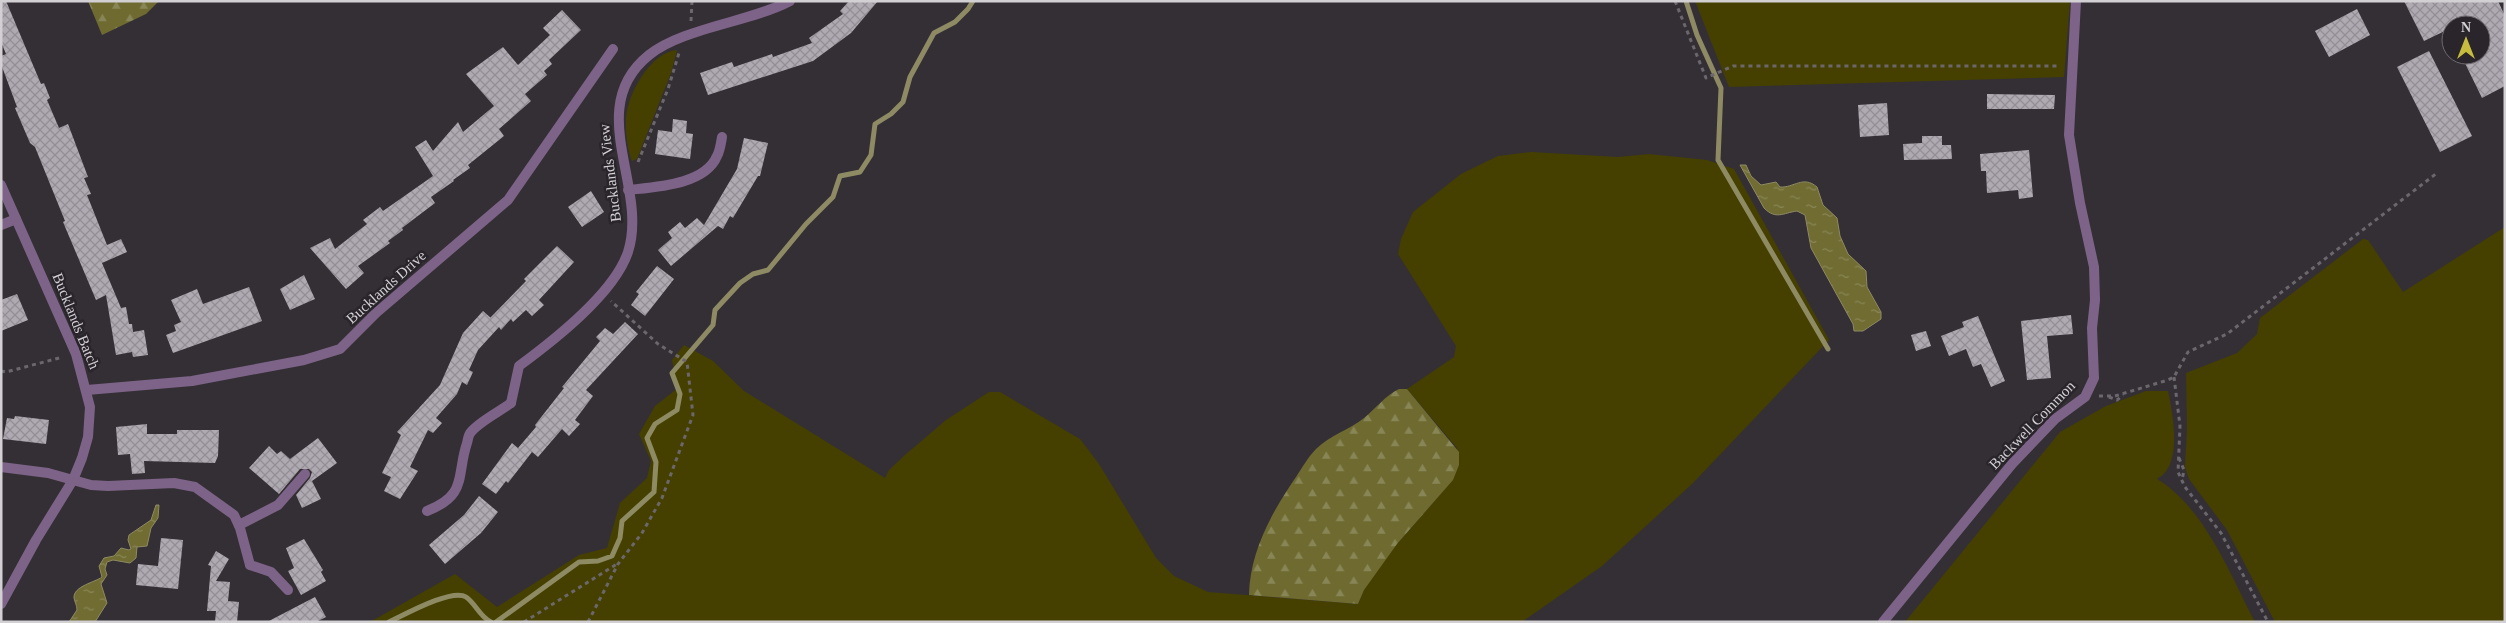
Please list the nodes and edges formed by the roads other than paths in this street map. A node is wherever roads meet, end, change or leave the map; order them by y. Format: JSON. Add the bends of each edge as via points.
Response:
{"nodes":[{"id":1,"x":790,"y":1,"type":"edge"},
{"id":2,"x":2076,"y":1,"type":"edge"},
{"id":3,"x":614,"y":50,"type":"dead end"},
{"id":4,"x":722,"y":137,"type":"dead end"},
{"id":5,"x":1,"y":185,"type":"edge"},
{"id":6,"x":627,"y":186,"type":"junction"},
{"id":7,"x":16,"y":219,"type":"junction"},
{"id":8,"x":1,"y":225,"type":"edge"},
{"id":9,"x":87,"y":390,"type":"junction"},
{"id":10,"x":1,"y":467,"type":"edge"},
{"id":11,"x":305,"y":474,"type":"dead end"},
{"id":12,"x":73,"y":480,"type":"junction"},
{"id":13,"x":428,"y":511,"type":"dead end"},
{"id":14,"x":239,"y":525,"type":"junction"},
{"id":15,"x":288,"y":590,"type":"dead end"},
{"id":16,"x":1,"y":604,"type":"edge"},
{"id":17,"x":1882,"y":622,"type":"edge"}],
"edges":[{"from":1,"to":6,"type":"street","name":"Bucklands View","via":[[663,45],[637,67],[621,94],[619,105]]},
{"from":2,"to":17,"type":"street","name":"Backwell Common","via":[[2069,135],[2094,267],[2094,378],[2085,397],[2055,419],[2012,464]]},
{"from":3,"to":9,"type":"street","name":"Bucklands Drive","via":[[508,200],[382,308],[340,349],[304,360],[192,381]]},
{"from":4,"to":6,"type":"street","via":[[717,157],[708,168],[692,178],[684,182]]},
{"from":5,"to":7,"type":"street","name":"Bucklands Batch"},
{"from":6,"to":13,"type":"street","name":"Bucklands View","via":[[632,223],[629,247],[618,273],[547,346],[519,366],[511,403],[470,433],[456,490],[443,504]]},
{"from":7,"to":8,"type":"street"},
{"from":7,"to":9,"type":"street","name":"Bucklands Batch","via":[[76,354]]},
{"from":9,"to":12,"type":"street","name":"Bucklands Batch","via":[[90,407],[88,437]]},
{"from":10,"to":12,"type":"street"},
{"from":11,"to":14,"type":"street","via":[[278,505]]},
{"from":12,"to":14,"type":"street","via":[[108,486],[186,484],[227,509]]},
{"from":12,"to":16,"type":"street","name":"Bucklands Batch"},
{"from":14,"to":15,"type":"street","via":[[250,565],[272,572]]}]}
